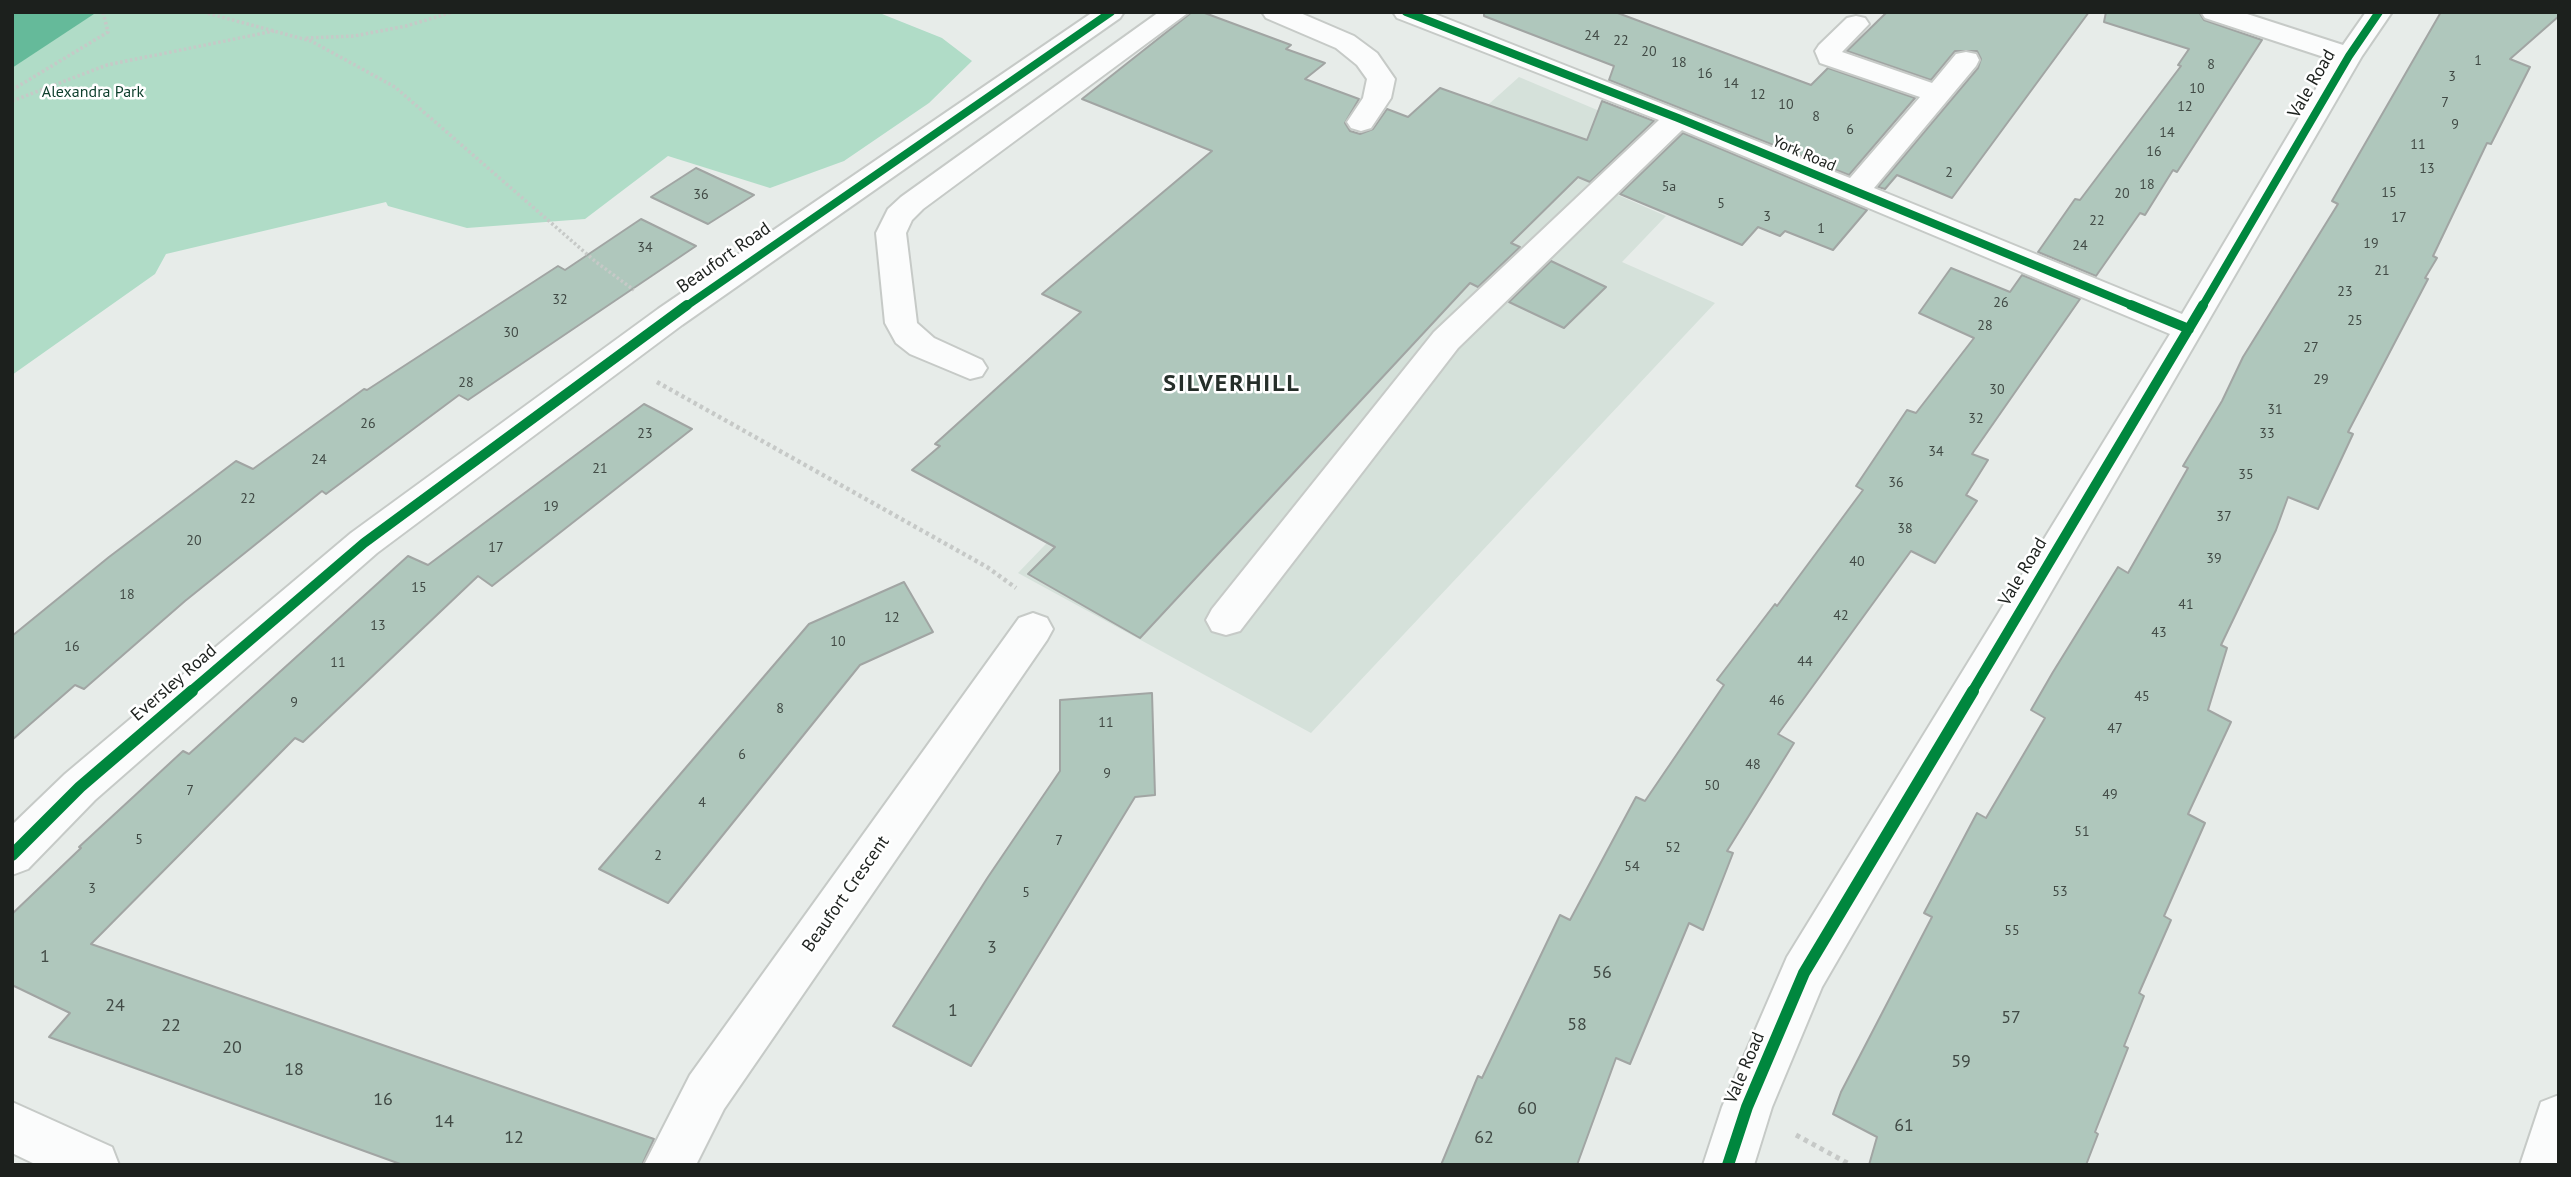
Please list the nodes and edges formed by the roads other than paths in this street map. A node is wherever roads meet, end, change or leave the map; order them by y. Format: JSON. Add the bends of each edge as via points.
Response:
{"nodes":[{"id":1,"x":1111,"y":12,"type":"edge"},
{"id":2,"x":1176,"y":12,"type":"edge"},
{"id":3,"x":1275,"y":12,"type":"edge"},
{"id":4,"x":1406,"y":12,"type":"edge"},
{"id":5,"x":2214,"y":12,"type":"edge"},
{"id":6,"x":2379,"y":12,"type":"edge"},
{"id":7,"x":1457,"y":20,"type":"edge"},
{"id":8,"x":1856,"y":24,"type":"dead end"},
{"id":9,"x":2349,"y":55,"type":"junction"},
{"id":10,"x":1966,"y":60,"type":"dead end"},
{"id":11,"x":1937,"y":94,"type":"junction"},
{"id":12,"x":1678,"y":118,"type":"junction"},
{"id":13,"x":1361,"y":122,"type":"dead end"},
{"id":14,"x":1855,"y":191,"type":"junction"},
{"id":15,"x":2189,"y":329,"type":"junction"},
{"id":16,"x":970,"y":368,"type":"dead end"},
{"id":17,"x":364,"y":543,"type":"joint"},
{"id":18,"x":1226,"y":620,"type":"dead end"},
{"id":19,"x":1033,"y":629,"type":"road end"},
{"id":20,"x":12,"y":855,"type":"edge"},
{"id":21,"x":2559,"y":1121,"type":"edge"},
{"id":22,"x":12,"y":1127,"type":"edge"},
{"id":23,"x":94,"y":1165,"type":"edge"},
{"id":24,"x":669,"y":1165,"type":"edge"},
{"id":25,"x":1728,"y":1165,"type":"edge"},
{"id":26,"x":2545,"y":1165,"type":"edge"}],
"edges":[{"from":1,"to":17,"type":"street","name":"Beaufort Road","via":[[614,358]]},
{"from":2,"to":16,"type":"street","via":[[899,216],[891,233],[901,323],[922,345]]},
{"from":3,"to":13,"type":"street","via":[[1345,42],[1367,58],[1381,79],[1377,98]]},
{"from":4,"to":7,"type":"street","name":"York Road"},
{"from":5,"to":9,"type":"street"},
{"from":6,"to":9,"type":"street","name":"Vale Road"},
{"from":7,"to":12,"type":"street","name":"York Road"},
{"from":8,"to":11,"type":"street","via":[[1828,51],[1830,57]]},
{"from":9,"to":15,"type":"street","name":"Vale Road"},
{"from":10,"to":11,"type":"street"},
{"from":11,"to":14,"type":"street"},
{"from":12,"to":14,"type":"street","name":"York Road"},
{"from":12,"to":18,"type":"street","via":[[1446,340]]},
{"from":14,"to":15,"type":"street","name":"York Road"},
{"from":15,"to":25,"type":"street","name":"Vale Road","via":[[1804,973],[1746,1107]]},
{"from":17,"to":20,"type":"street","name":"Eversley Road","via":[[80,787]]},
{"from":19,"to":24,"type":"street","name":"Beaufort Crescent","via":[[707,1092]]},
{"from":21,"to":26,"type":"street"},
{"from":22,"to":23,"type":"street"}]}
